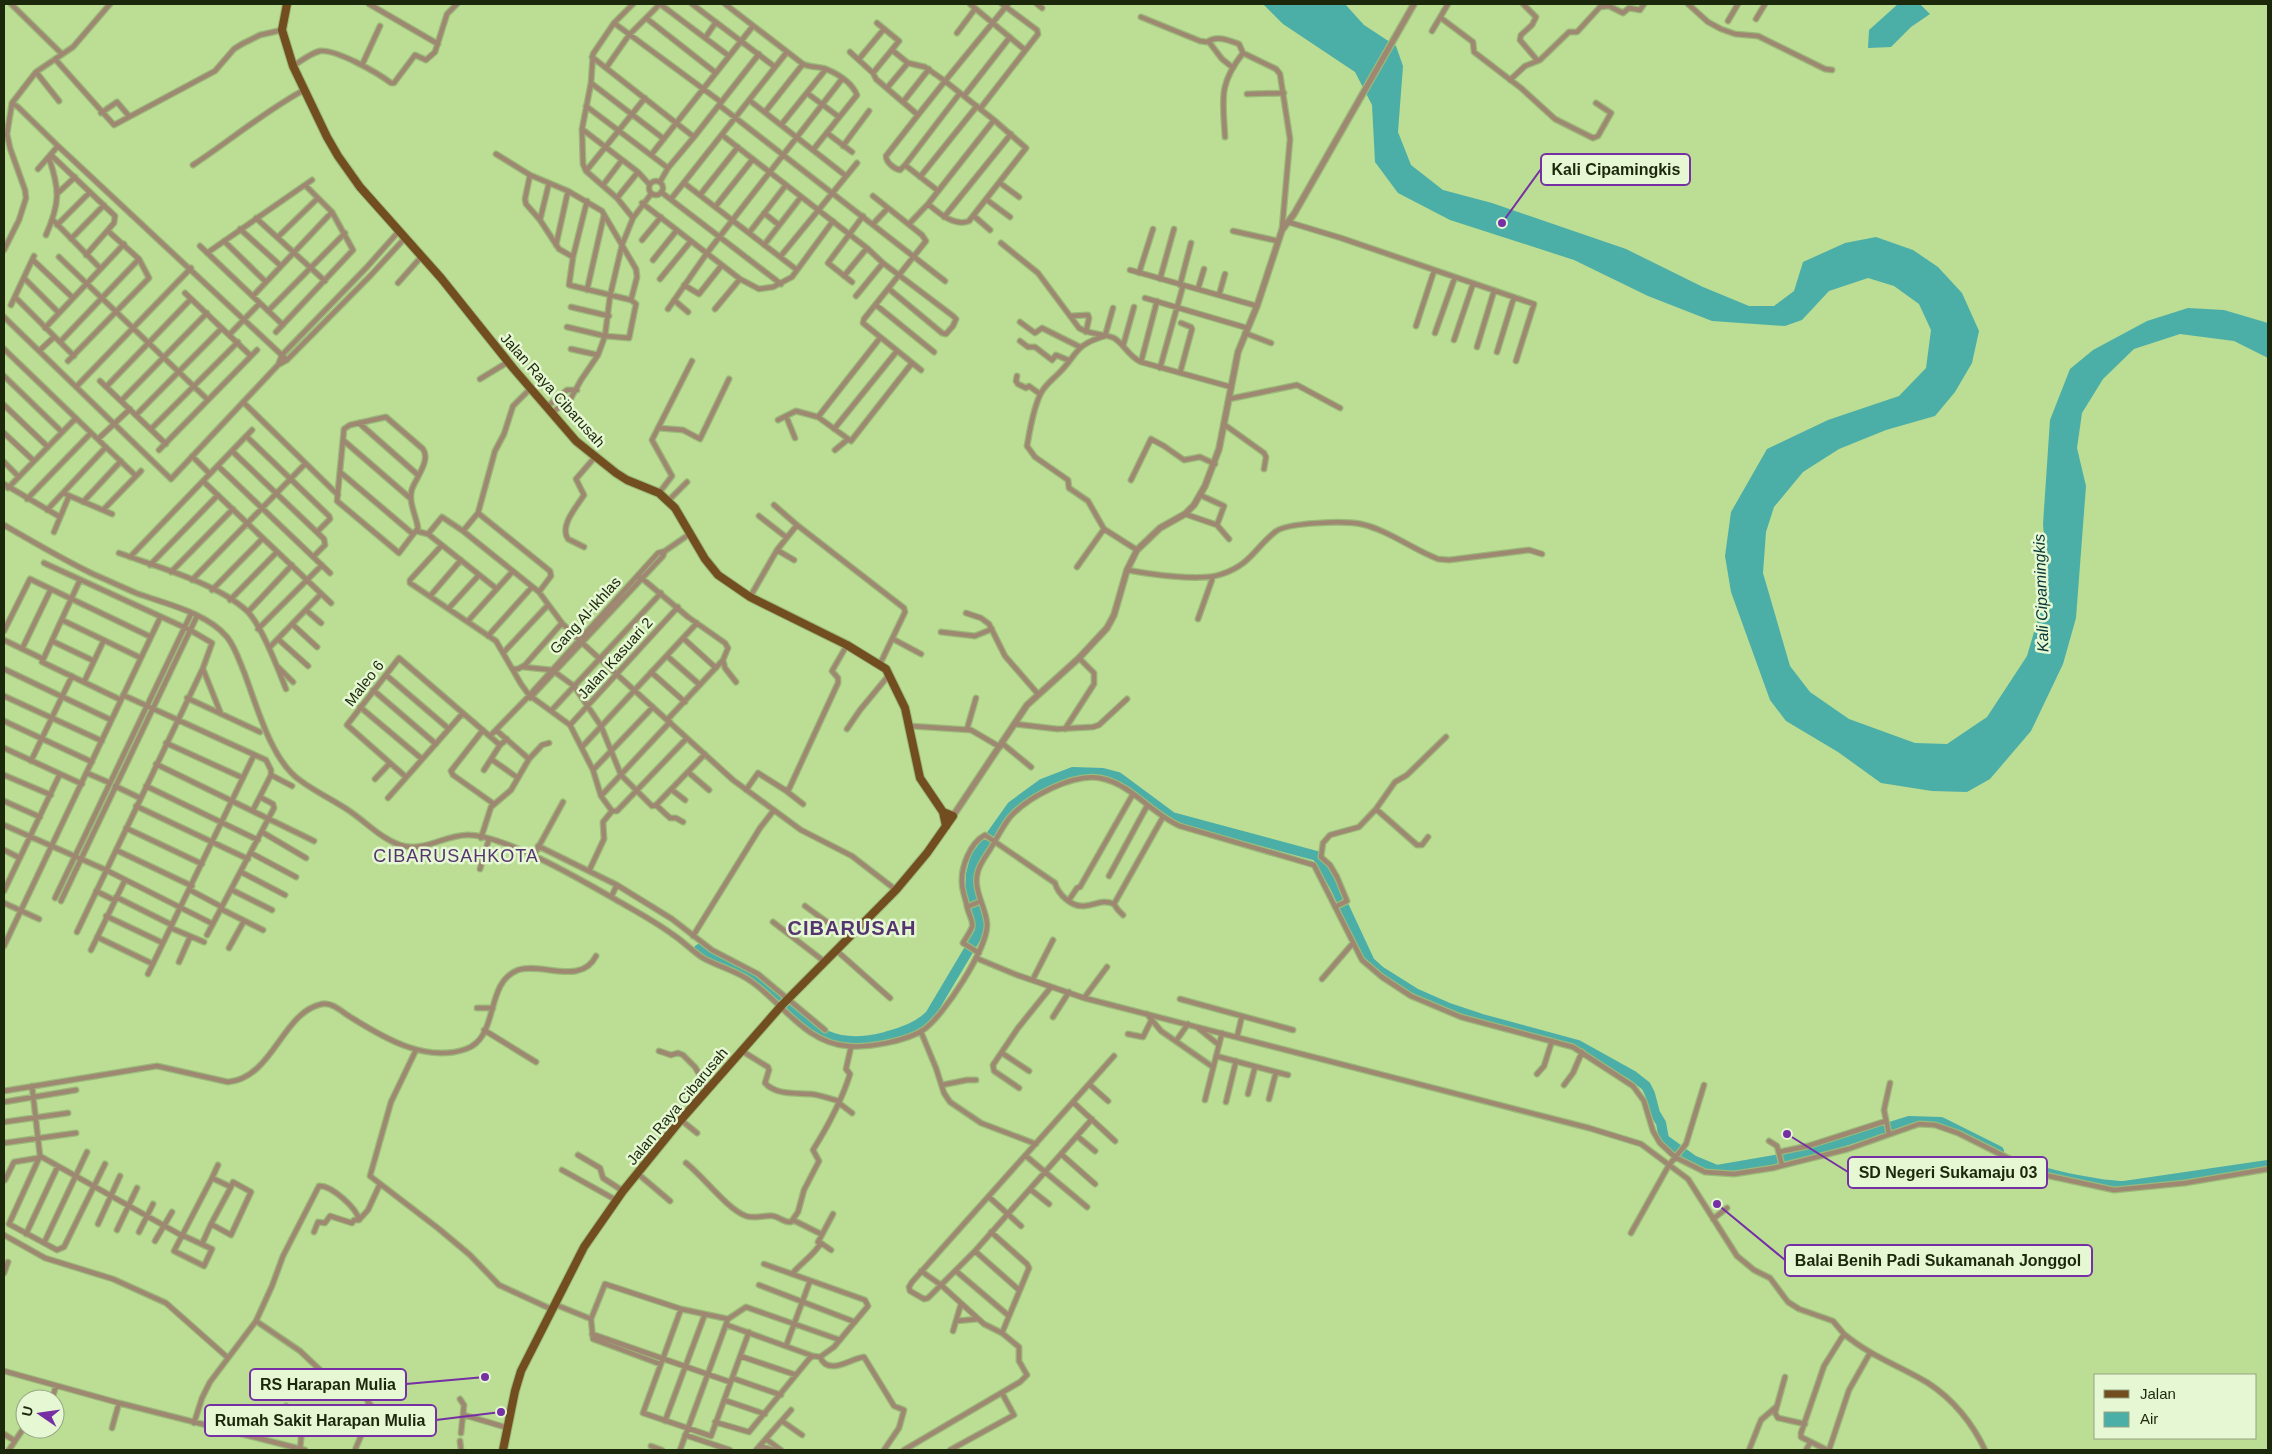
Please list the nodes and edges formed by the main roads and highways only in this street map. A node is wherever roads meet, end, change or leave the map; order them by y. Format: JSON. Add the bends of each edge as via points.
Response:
{"nodes":[{"id":1,"x":287,"y":4,"type":"edge"},
{"id":2,"x":943,"y":812,"type":"junction"},
{"id":3,"x":946,"y":826,"type":"junction"},
{"id":4,"x":503,"y":1450,"type":"edge"}],
"edges":[{"from":1,"to":2,"type":"main road","name":"Jalan Raya Cibarusah","via":[[282,30],[292,66],[338,156],[360,187],[422,256],[576,441],[627,480],[659,493],[675,508],[718,575],[750,596],[847,645],[880,664],[890,674],[910,726],[920,778]]},
{"from":2,"to":3,"type":"main road","name":"Jalan Raya Cibarusah"},
{"from":2,"to":3,"type":"main road","name":"Jalan Raya Cibarusah","via":[[953,816]]},
{"from":3,"to":4,"type":"main road","name":"Jalan Raya Cibarusah","via":[[896,890],[784,1002],[616,1200],[584,1247],[521,1371]]}]}
